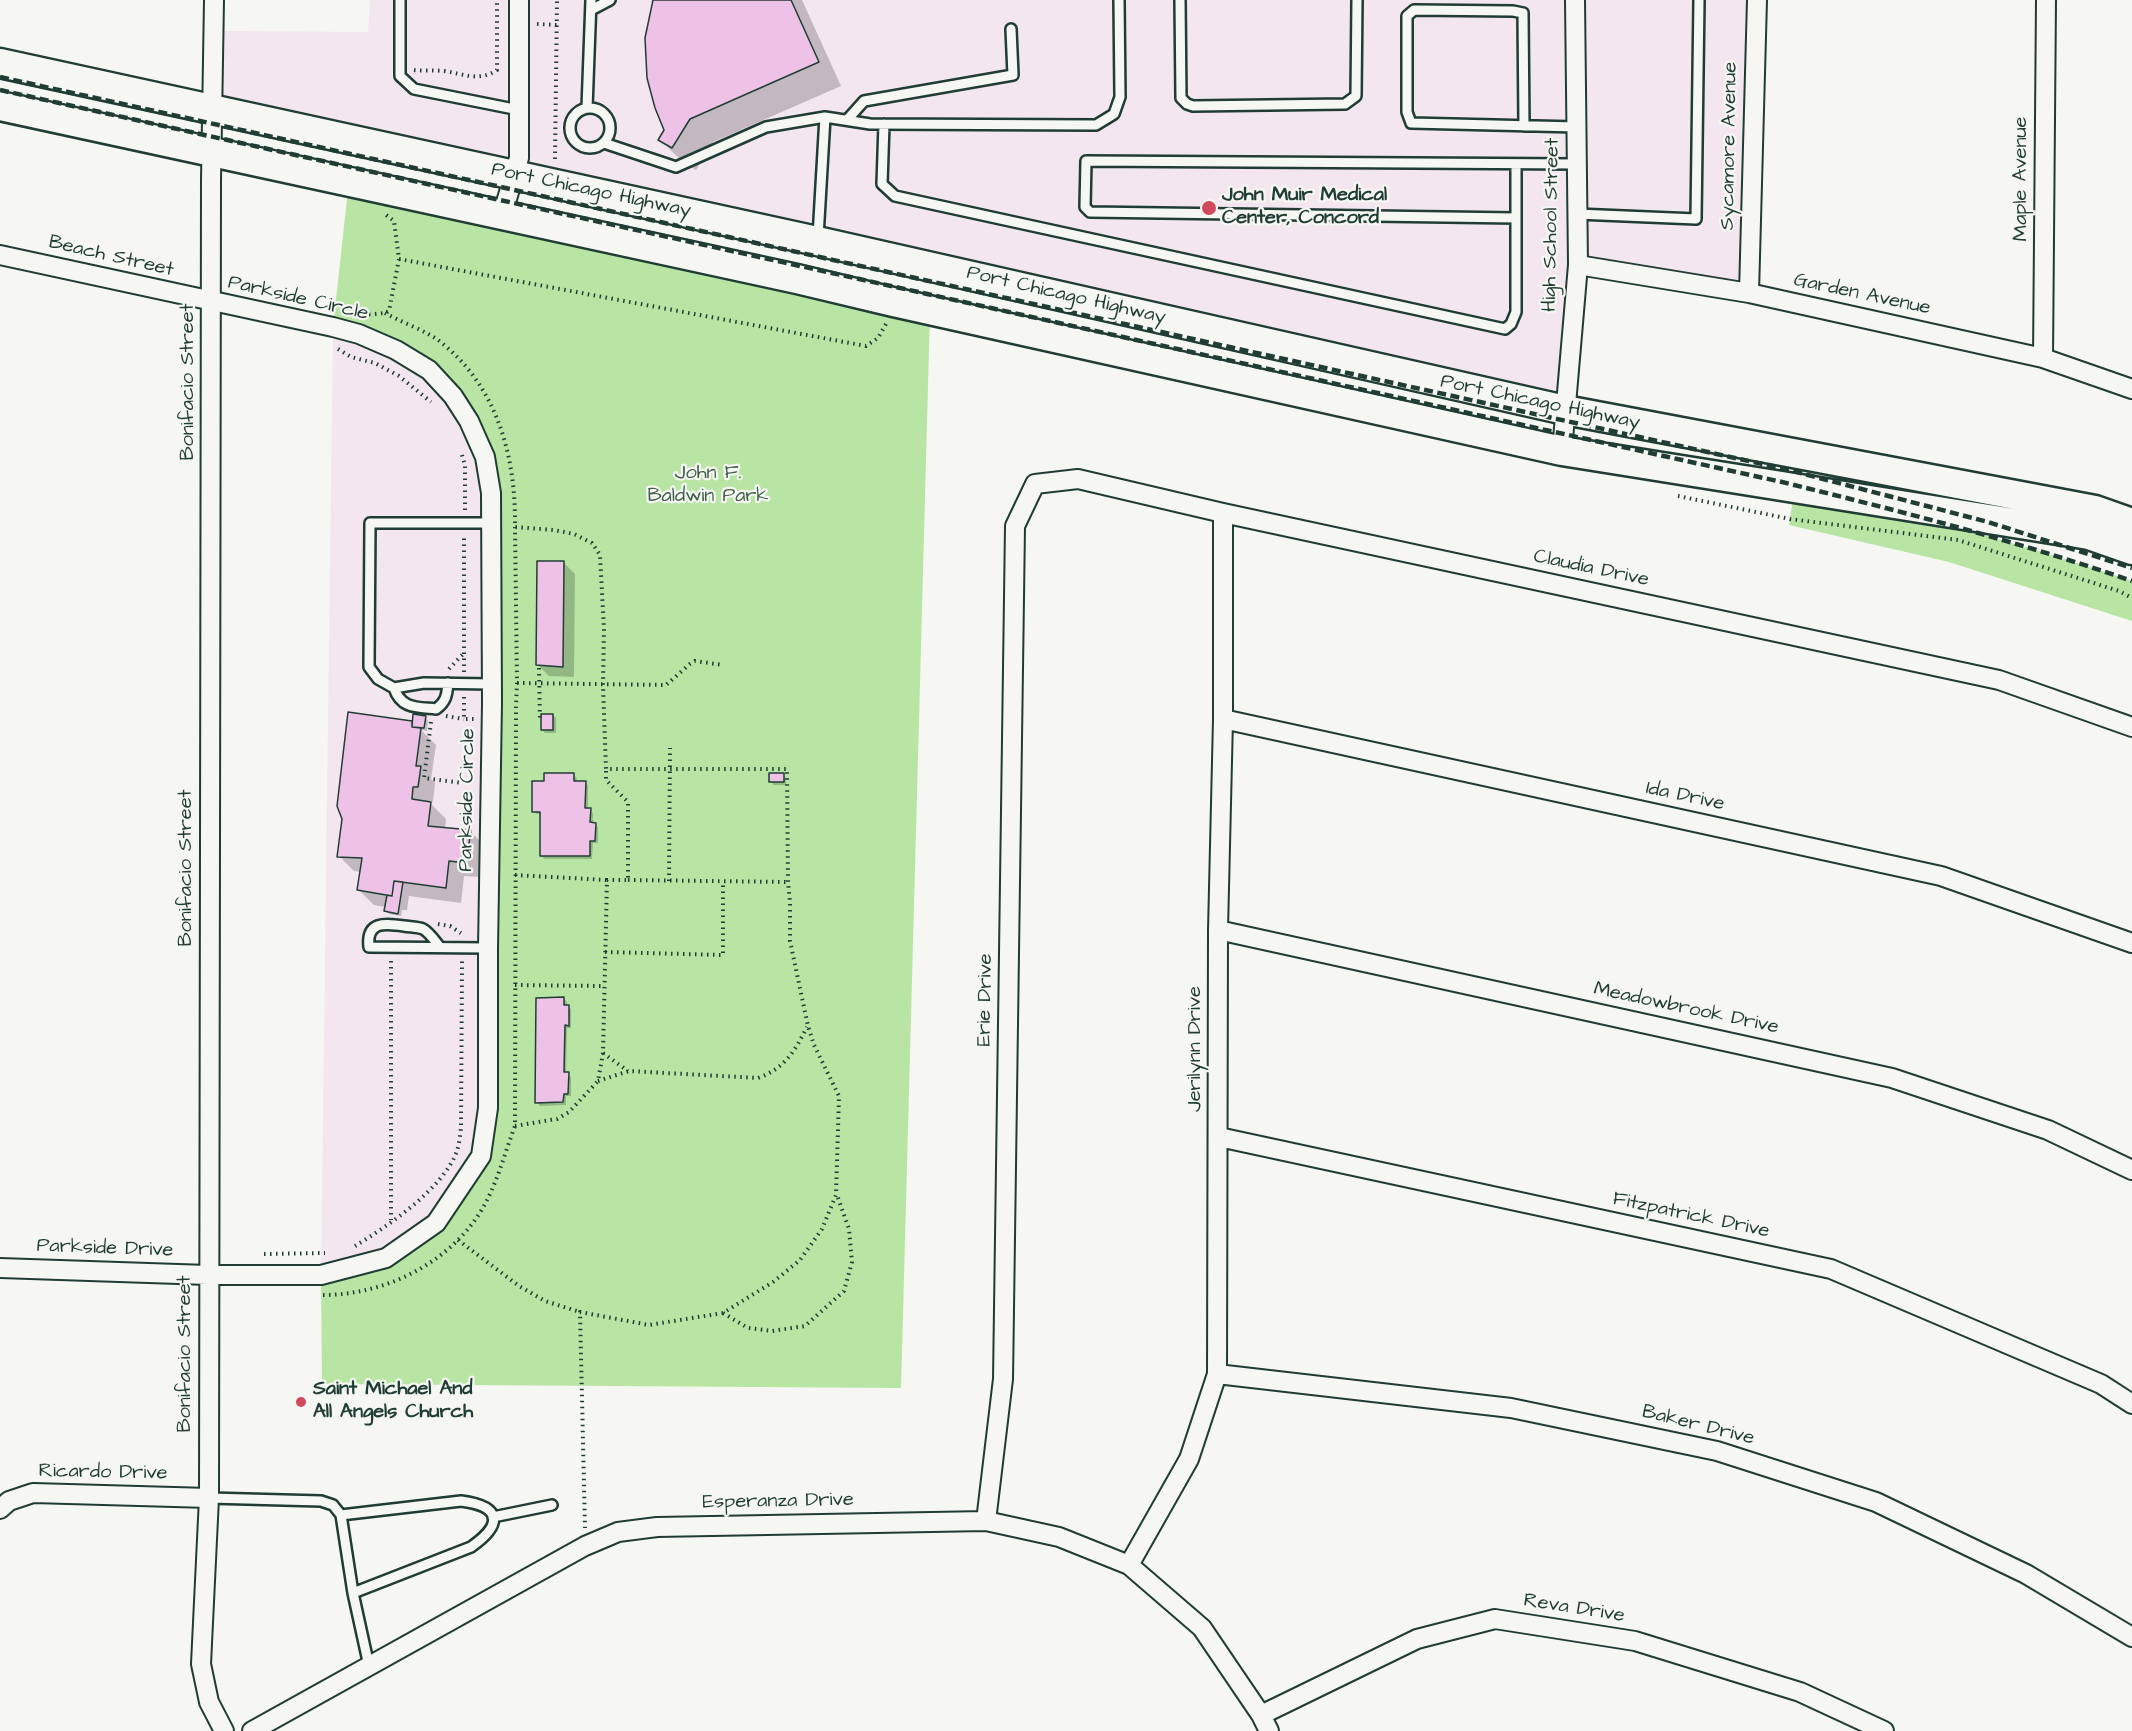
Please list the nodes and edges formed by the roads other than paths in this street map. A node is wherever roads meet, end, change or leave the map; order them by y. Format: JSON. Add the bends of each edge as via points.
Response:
{"nodes":[{"id":1,"x":214,"y":0,"type":"edge"},
{"id":2,"x":400,"y":0,"type":"edge"},
{"id":3,"x":519,"y":0,"type":"edge"},
{"id":4,"x":591,"y":0,"type":"edge"},
{"id":5,"x":609,"y":0,"type":"edge"},
{"id":6,"x":1119,"y":0,"type":"edge"},
{"id":7,"x":1180,"y":0,"type":"edge"},
{"id":8,"x":1357,"y":0,"type":"edge"},
{"id":9,"x":1575,"y":0,"type":"edge"},
{"id":10,"x":1699,"y":0,"type":"edge"},
{"id":11,"x":1756,"y":0,"type":"edge"},
{"id":12,"x":2046,"y":0,"type":"edge"},
{"id":13,"x":591,"y":10,"type":"junction"},
{"id":14,"x":1011,"y":29,"type":"dead end"},
{"id":15,"x":0,"y":63,"type":"edge"},
{"id":16,"x":0,"y":106,"type":"edge"},
{"id":17,"x":587,"y":108,"type":"junction"},
{"id":18,"x":212,"y":110,"type":"junction"},
{"id":19,"x":519,"y":110,"type":"junction"},
{"id":20,"x":825,"y":117,"type":"junction"},
{"id":21,"x":847,"y":120,"type":"junction"},
{"id":22,"x":884,"y":124,"type":"junction"},
{"id":23,"x":1524,"y":126,"type":"junction"},
{"id":24,"x":1576,"y":127,"type":"junction"},
{"id":25,"x":604,"y":143,"type":"junction"},
{"id":26,"x":212,"y":151,"type":"junction"},
{"id":27,"x":1577,"y":164,"type":"junction"},
{"id":28,"x":1516,"y":165,"type":"junction"},
{"id":29,"x":515,"y":175,"type":"junction"},
{"id":30,"x":1577,"y":214,"type":"junction"},
{"id":31,"x":502,"y":216,"type":"junction"},
{"id":32,"x":1516,"y":218,"type":"junction"},
{"id":33,"x":817,"y":241,"type":"junction"},
{"id":34,"x":0,"y":255,"type":"edge"},
{"id":35,"x":1578,"y":265,"type":"junction"},
{"id":36,"x":803,"y":281,"type":"junction"},
{"id":37,"x":1749,"y":293,"type":"junction"},
{"id":38,"x":212,"y":302,"type":"junction"},
{"id":39,"x":2043,"y":358,"type":"junction"},
{"id":40,"x":2132,"y":389,"type":"edge"},
{"id":41,"x":1566,"y":410,"type":"junction"},
{"id":42,"x":1562,"y":451,"type":"junction"},
{"id":43,"x":1035,"y":484,"type":"joint"},
{"id":44,"x":1223,"y":513,"type":"junction"},
{"id":45,"x":491,"y":523,"type":"junction"},
{"id":46,"x":2132,"y":523,"type":"edge"},
{"id":47,"x":2132,"y":550,"type":"edge"},
{"id":48,"x":448,"y":683,"type":"junction"},
{"id":49,"x":492,"y":684,"type":"junction"},
{"id":50,"x":394,"y":688,"type":"junction"},
{"id":51,"x":1222,"y":719,"type":"junction"},
{"id":52,"x":2132,"y":727,"type":"edge"},
{"id":53,"x":1218,"y":930,"type":"junction"},
{"id":54,"x":2132,"y":944,"type":"edge"},
{"id":55,"x":439,"y":946,"type":"junction"},
{"id":56,"x":488,"y":948,"type":"junction"},
{"id":57,"x":1219,"y":1137,"type":"junction"},
{"id":58,"x":2132,"y":1170,"type":"edge"},
{"id":59,"x":0,"y":1268,"type":"edge"},
{"id":60,"x":208,"y":1275,"type":"junction"},
{"id":61,"x":1217,"y":1374,"type":"junction"},
{"id":62,"x":2132,"y":1404,"type":"edge"},
{"id":63,"x":209,"y":1498,"type":"junction"},
{"id":64,"x":552,"y":1505,"type":"dead end"},
{"id":65,"x":0,"y":1509,"type":"edge"},
{"id":66,"x":341,"y":1515,"type":"junction"},
{"id":67,"x":493,"y":1517,"type":"junction"},
{"id":68,"x":986,"y":1521,"type":"junction"},
{"id":69,"x":1129,"y":1565,"type":"junction"},
{"id":70,"x":353,"y":1593,"type":"junction"},
{"id":71,"x":2132,"y":1637,"type":"edge"},
{"id":72,"x":369,"y":1666,"type":"junction"},
{"id":73,"x":1265,"y":1723,"type":"edge"},
{"id":74,"x":224,"y":1731,"type":"edge"},
{"id":75,"x":252,"y":1731,"type":"edge"},
{"id":76,"x":1884,"y":1731,"type":"edge"}],
"edges":[{"from":1,"to":18,"type":"street","name":"Bonifacio Street"},
{"from":2,"to":19,"type":"lane","via":[[400,76],[414,89]]},
{"from":3,"to":19,"type":"street"},
{"from":4,"to":13,"type":"lane"},
{"from":5,"to":13,"type":"lane"},
{"from":6,"to":22,"type":"lane","via":[[1120,97],[1114,114],[1096,125]]},
{"from":7,"to":8,"type":"lane","via":[[1181,98],[1193,106],[1345,104],[1356,96]]},
{"from":9,"to":24,"type":"street","name":"High School Street"},
{"from":10,"to":30,"type":"lane","via":[[1696,219]]},
{"from":11,"to":37,"type":"street","name":"Sycamore Avenue"},
{"from":12,"to":39,"type":"street","name":"Maple Avenue"},
{"from":13,"to":17,"type":"lane"},
{"from":14,"to":21,"type":"lane","via":[[1012,75],[864,101]]},
{"from":15,"to":18,"type":"main road","name":"Port Chicago Highway"},
{"from":16,"to":26,"type":"main road","name":"Port Chicago Highway"},
{"from":17,"to":25,"type":"lane","via":[[598,110],[608,119],[610,131]]},
{"from":17,"to":25,"type":"lane","via":[[571,121],[573,140],[585,148]]},
{"from":18,"to":26,"type":"street","name":"Bonifacio Street"},
{"from":18,"to":29,"type":"main road","name":"Port Chicago Highway"},
{"from":19,"to":29,"type":"street"},
{"from":20,"to":21,"type":"lane"},
{"from":20,"to":25,"type":"lane","via":[[766,127],[676,167]]},
{"from":20,"to":33,"type":"lane"},
{"from":21,"to":22,"type":"lane"},
{"from":22,"to":32,"type":"lane","via":[[882,183],[895,196],[1505,329],[1516,312]]},
{"from":23,"to":23,"type":"lane","via":[[1412,123],[1407,112],[1407,16],[1414,10],[1523,13]]},
{"from":23,"to":24,"type":"lane"},
{"from":24,"to":27,"type":"street","name":"High School Street"},
{"from":26,"to":31,"type":"main road","name":"Port Chicago Highway"},
{"from":26,"to":38,"type":"street","name":"Bonifacio Street"},
{"from":27,"to":28,"type":"lane"},
{"from":27,"to":30,"type":"street","name":"High School Street"},
{"from":28,"to":32,"type":"lane"},
{"from":28,"to":32,"type":"lane","via":[[1086,161],[1085,207],[1090,212]]},
{"from":29,"to":31,"type":"street"},
{"from":29,"to":33,"type":"main road","name":"Port Chicago Highway"},
{"from":30,"to":35,"type":"street","name":"High School Street"},
{"from":31,"to":36,"type":"main road","name":"Port Chicago Highway"},
{"from":33,"to":36,"type":"main road"},
{"from":33,"to":41,"type":"main road","name":"Port Chicago Highway"},
{"from":34,"to":38,"type":"street","name":"Beach Street"},
{"from":35,"to":37,"type":"street","name":"Garden Avenue"},
{"from":35,"to":41,"type":"street","name":"High School Street"},
{"from":36,"to":42,"type":"main road","name":"Port Chicago Highway"},
{"from":37,"to":39,"type":"street","name":"Garden Avenue"},
{"from":38,"to":45,"type":"street","name":"Parkside Circle","via":[[359,334],[429,370],[470,421],[485,458]]},
{"from":38,"to":60,"type":"street","name":"Bonifacio Street"},
{"from":39,"to":40,"type":"street","name":"Garden Avenue"},
{"from":41,"to":42,"type":"street","name":"High School Street"},
{"from":41,"to":46,"type":"main road","name":"Port Chicago Highway","via":[[2095,510]]},
{"from":42,"to":47,"type":"main road","name":"Port Chicago Highway","via":[[2089,535]]},
{"from":43,"to":44,"type":"street","name":"Claudia Drive","via":[[1078,479]]},
{"from":43,"to":68,"type":"street","name":"Erie Drive","via":[[1016,526],[1003,1379]]},
{"from":44,"to":51,"type":"street","name":"Jerilynn Drive"},
{"from":44,"to":52,"type":"street","name":"Claudia Drive","via":[[1999,680]]},
{"from":45,"to":49,"type":"street","name":"Parkside Circle"},
{"from":45,"to":50,"type":"lane","via":[[370,524],[369,667],[378,680]]},
{"from":48,"to":49,"type":"lane"},
{"from":48,"to":50,"type":"lane"},
{"from":48,"to":50,"type":"lane","via":[[447,696],[436,709],[409,706],[397,699]]},
{"from":49,"to":56,"type":"street","name":"Parkside Circle"},
{"from":51,"to":53,"type":"street","name":"Jerilynn Drive"},
{"from":51,"to":54,"type":"street","name":"Ida Drive","via":[[1941,876]]},
{"from":53,"to":57,"type":"street","name":"Jerilynn Drive"},
{"from":53,"to":58,"type":"street","name":"Meadowbrook Drive","via":[[1892,1078],[2048,1130]]},
{"from":55,"to":55,"type":"lane","via":[[369,947],[368,937],[380,924],[391,924],[424,929]]},
{"from":55,"to":56,"type":"lane"},
{"from":56,"to":60,"type":"street","name":"Parkside Circle","via":[[488,1108],[481,1156],[436,1223],[386,1258],[321,1275]]},
{"from":57,"to":61,"type":"street","name":"Jerilynn Drive"},
{"from":57,"to":62,"type":"street","name":"Fitzpatrick Drive","via":[[1831,1269],[2101,1384]]},
{"from":59,"to":60,"type":"street","name":"Parkside Drive"},
{"from":60,"to":63,"type":"street","name":"Bonifacio Street"},
{"from":61,"to":69,"type":"street","name":"Jerilynn Drive","via":[[1188,1459]]},
{"from":61,"to":71,"type":"street","name":"Baker Drive","via":[[1511,1408],[1717,1451],[1876,1502],[2026,1574]]},
{"from":63,"to":65,"type":"street","name":"Ricardo Drive","via":[[33,1493],[9,1501]]},
{"from":63,"to":66,"type":"lane","via":[[321,1501],[333,1505]]},
{"from":63,"to":74,"type":"street","name":"Bonifacio Street","via":[[201,1664],[209,1702]]},
{"from":64,"to":67,"type":"lane"},
{"from":66,"to":67,"type":"lane","via":[[460,1501],[479,1503]]},
{"from":66,"to":70,"type":"lane"},
{"from":67,"to":70,"type":"lane","via":[[485,1538],[471,1547]]},
{"from":68,"to":69,"type":"street","name":"Esperanza Drive","via":[[1059,1537]]},
{"from":68,"to":72,"type":"street","name":"Esperanza Drive","via":[[657,1527],[618,1532],[585,1546]]},
{"from":69,"to":73,"type":"street","name":"Esperanza Drive","via":[[1202,1628]]},
{"from":70,"to":72,"type":"lane"},
{"from":72,"to":75,"type":"street","name":"Esperanza Drive"},
{"from":73,"to":76,"type":"street","name":"Reva Drive","via":[[1417,1639],[1495,1619],[1635,1641],[1800,1692]]}]}
